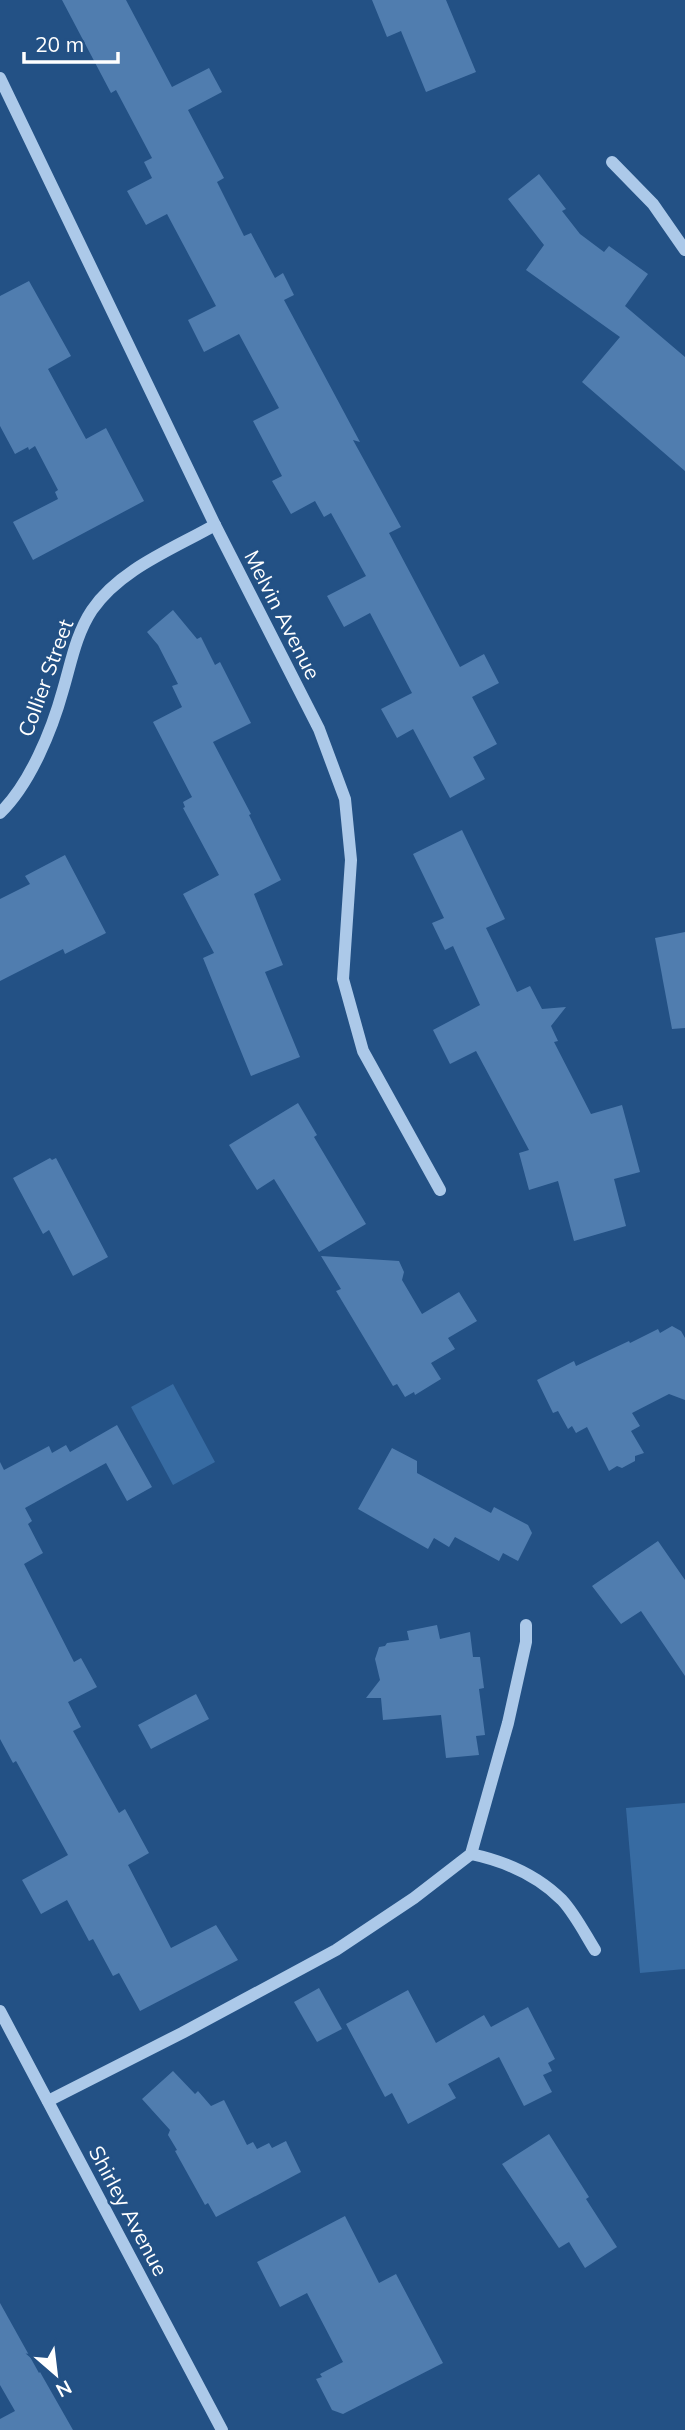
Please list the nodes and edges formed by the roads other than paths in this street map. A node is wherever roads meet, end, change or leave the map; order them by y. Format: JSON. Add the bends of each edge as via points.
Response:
{"nodes":[{"id":1,"x":0,"y":78,"type":"edge"},
{"id":2,"x":612,"y":162,"type":"dead end"},
{"id":3,"x":685,"y":250,"type":"edge"},
{"id":4,"x":215,"y":525,"type":"junction"},
{"id":5,"x":0,"y":813,"type":"edge"},
{"id":6,"x":440,"y":1190,"type":"dead end"},
{"id":7,"x":526,"y":1625,"type":"dead end"},
{"id":8,"x":471,"y":1854,"type":"junction"},
{"id":9,"x":595,"y":1950,"type":"dead end"},
{"id":10,"x":0,"y":2011,"type":"edge"},
{"id":11,"x":48,"y":2101,"type":"junction"},
{"id":12,"x":222,"y":2430,"type":"edge"}],
"edges":[{"from":1,"to":4,"type":"street","name":"Melvin Avenue"},
{"from":2,"to":3,"type":"street","via":[[653,204]]},
{"from":4,"to":5,"type":"street","name":"Collier Street","via":[[138,568],[93,610],[79,635],[45,743],[12,801]]},
{"from":4,"to":6,"type":"street","name":"Melvin Avenue","via":[[319,729],[345,799],[352,860],[343,979],[363,1051]]},
{"from":7,"to":8,"type":"street","via":[[508,1723]]},
{"from":8,"to":9,"type":"street","via":[[500,1860],[562,1900]]},
{"from":8,"to":11,"type":"street","via":[[336,1950]]},
{"from":10,"to":11,"type":"street","name":"Shirley Avenue"},
{"from":11,"to":12,"type":"street","name":"Shirley Avenue"}]}
